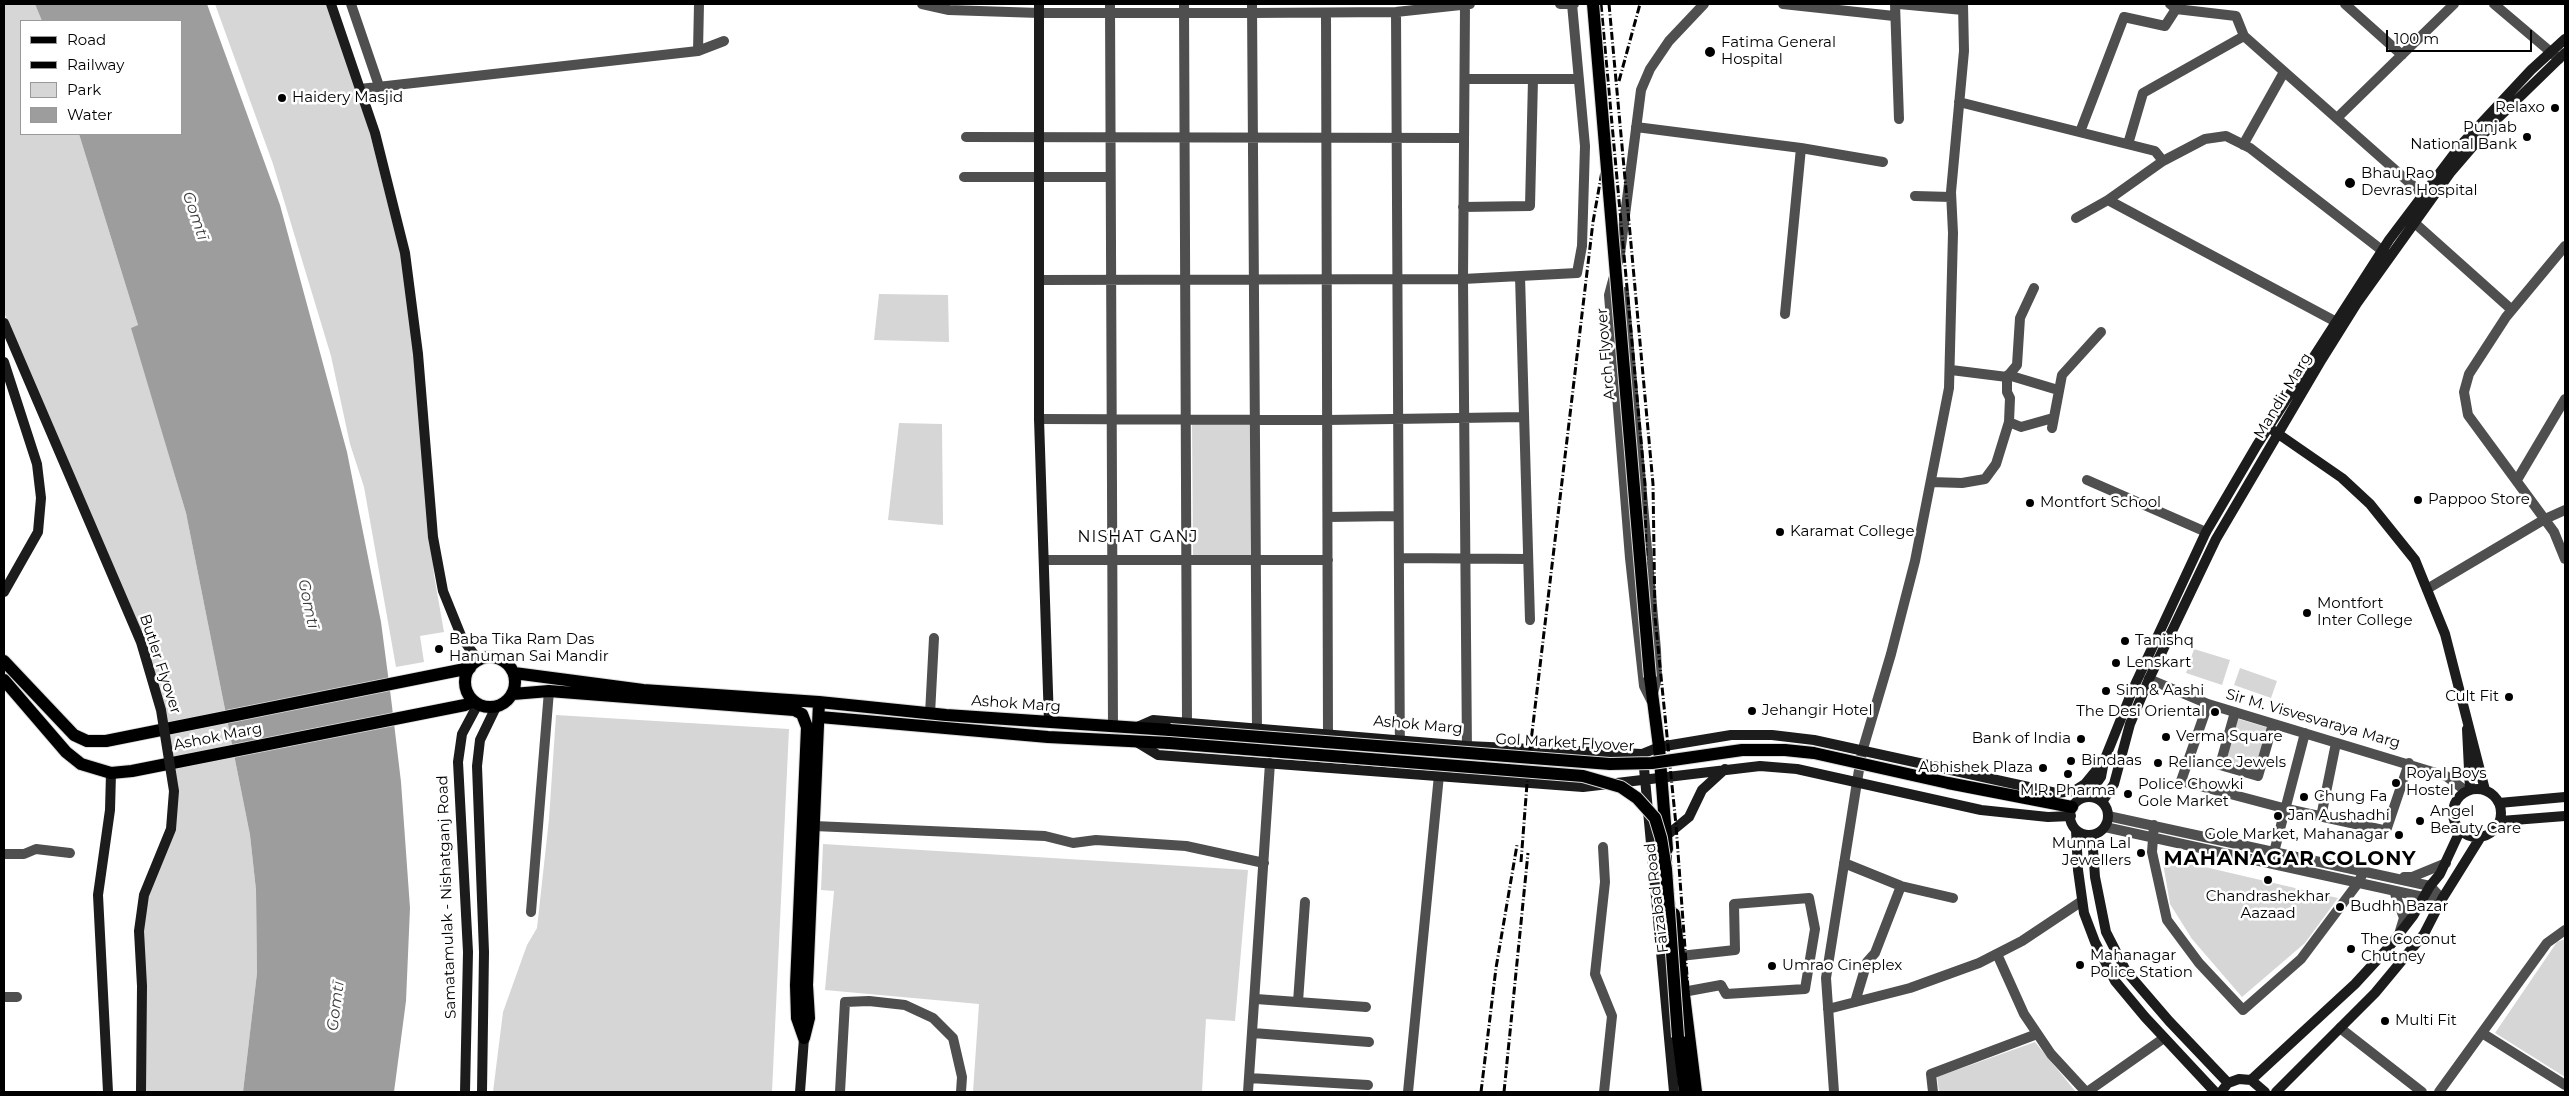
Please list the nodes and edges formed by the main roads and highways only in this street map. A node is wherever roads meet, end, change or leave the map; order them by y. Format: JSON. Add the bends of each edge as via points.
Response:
{"nodes":[{"id":1,"x":1592,"y":4,"type":"edge"},
{"id":2,"x":4,"y":661,"type":"edge"},
{"id":3,"x":474,"y":664,"type":"junction"},
{"id":4,"x":514,"y":673,"type":"junction"},
{"id":5,"x":4,"y":680,"type":"edge"},
{"id":6,"x":513,"y":694,"type":"junction"},
{"id":7,"x":1651,"y":701,"type":"joint"},
{"id":8,"x":819,"y":702,"type":"junction"},
{"id":9,"x":476,"y":703,"type":"junction"},
{"id":10,"x":820,"y":717,"type":"junction"},
{"id":11,"x":74,"y":734,"type":"junction"},
{"id":12,"x":1135,"y":735,"type":"junction"},
{"id":13,"x":1169,"y":737,"type":"junction"},
{"id":14,"x":66,"y":752,"type":"junction"},
{"id":15,"x":2072,"y":812,"type":"road end"},
{"id":16,"x":1685,"y":1092,"type":"edge"},
{"id":17,"x":1696,"y":1092,"type":"edge"}],
"edges":[{"from":1,"to":7,"type":"main road","name":"Arch Flyover","bridge":true},
{"from":2,"to":11,"type":"main road","name":"Ashok Marg"},
{"from":3,"to":4,"type":"main road","via":[[488,657],[499,659]]},
{"from":3,"to":9,"type":"main road","via":[[467,674],[466,689]]},
{"from":3,"to":11,"type":"main road","name":"Ashok Marg","via":[[128,738],[87,741]]},
{"from":4,"to":6,"type":"main road","via":[[516,684]]},
{"from":4,"to":8,"type":"main road","name":"Ashok Marg","via":[[643,690]]},
{"from":5,"to":14,"type":"main road","name":"Ashok Marg"},
{"from":6,"to":9,"type":"main road","via":[[496,707],[487,708]]},
{"from":6,"to":10,"type":"main road","via":[[549,691],[794,710],[802,714],[807,727],[796,1018],[804,1038],[809,1018],[806,985]]},
{"from":7,"to":17,"type":"main road","name":"Faizabad Road","via":[[1659,747],[1682,992]]},
{"from":8,"to":10,"type":"main road"},
{"from":8,"to":12,"type":"main road","name":"Ashok Marg","via":[[930,714],[1113,727]]},
{"from":9,"to":14,"type":"main road","name":"Ashok Marg","via":[[132,771],[111,773],[81,764]]},
{"from":10,"to":12,"type":"main road","name":"Ashok Marg","via":[[1038,736]]},
{"from":11,"to":14,"type":"main road"},
{"from":12,"to":13,"type":"main road","name":"Gol Market Flyover"},
{"from":13,"to":15,"type":"main road","name":"Gol Market Flyover","bridge":true,"via":[[1610,764],[1742,750],[1785,750],[2056,804]]},
{"from":13,"to":16,"type":"main road","name":"Gol Market Flyover","bridge":true,"via":[[1583,776],[1621,787],[1637,798],[1655,818],[1661,838]]}]}
